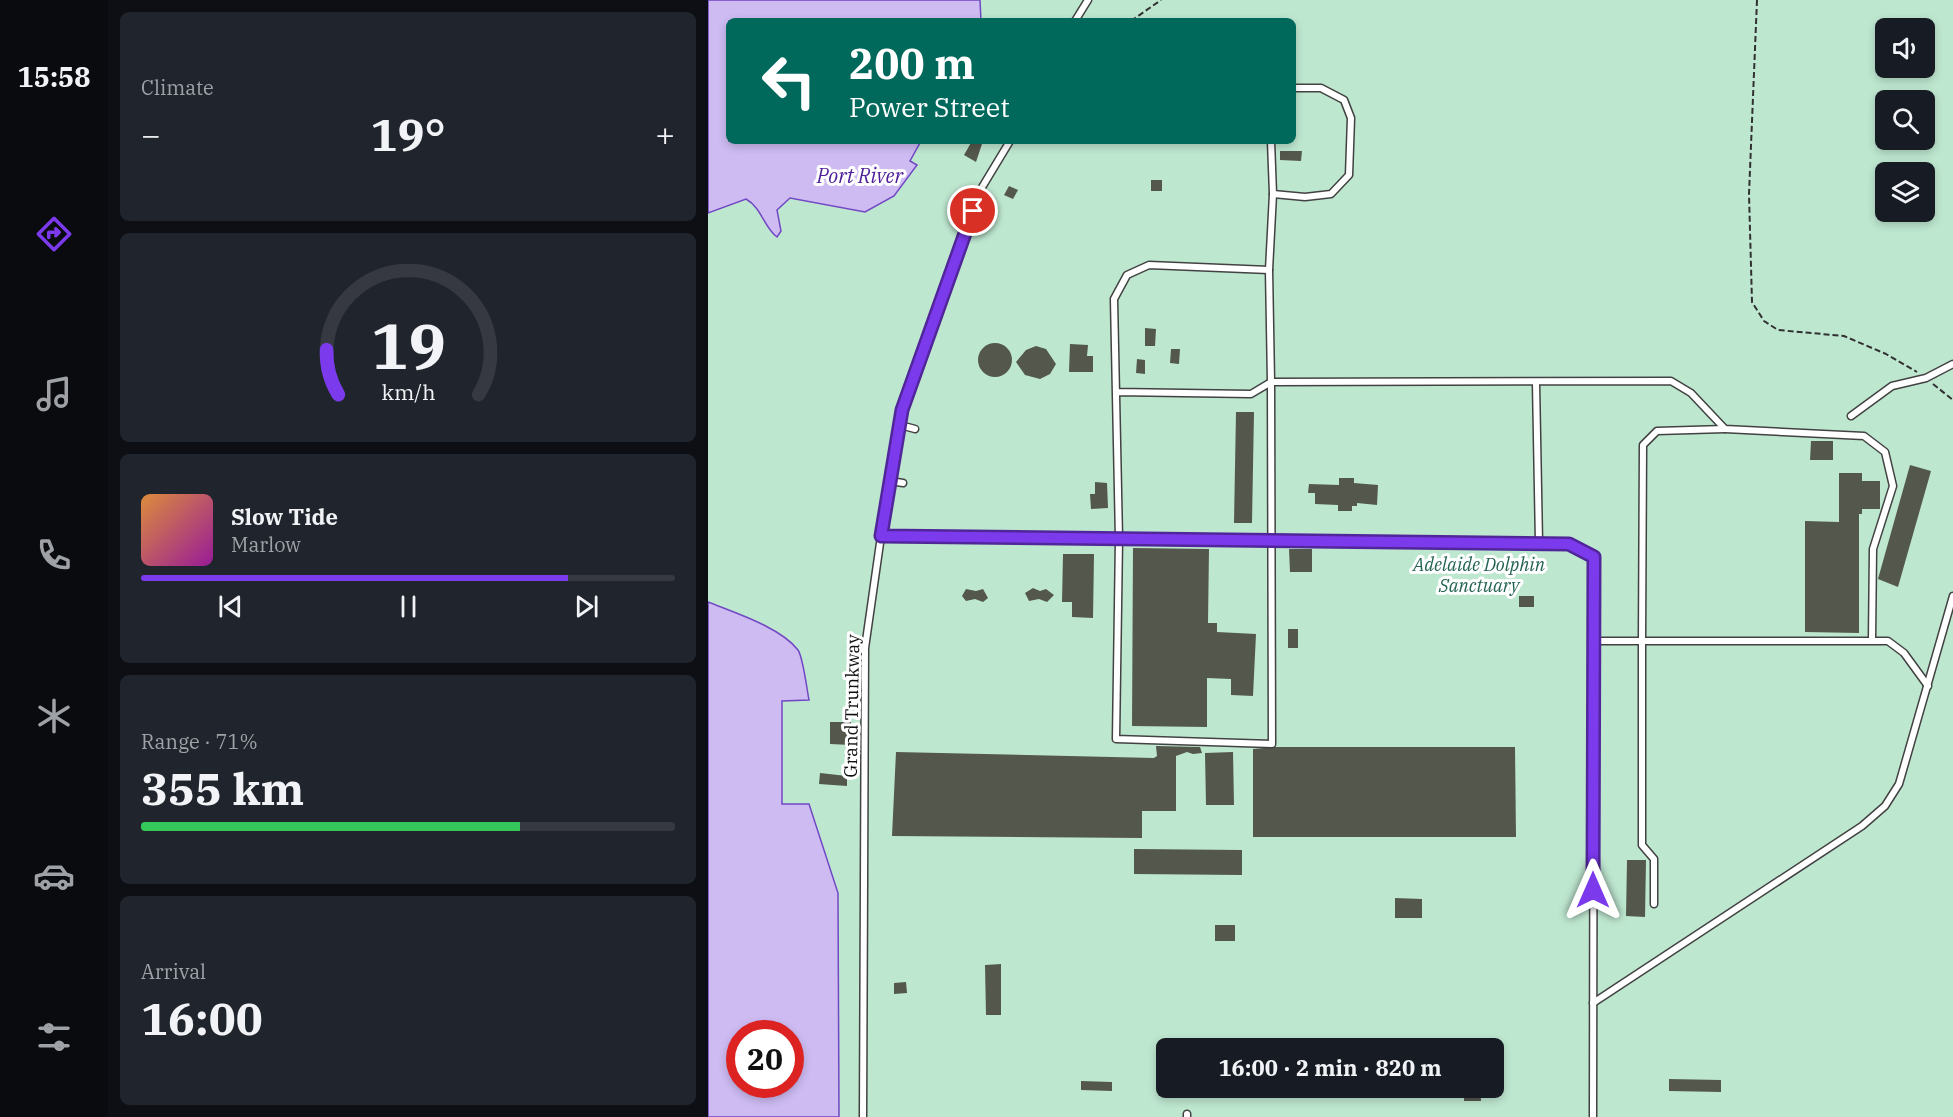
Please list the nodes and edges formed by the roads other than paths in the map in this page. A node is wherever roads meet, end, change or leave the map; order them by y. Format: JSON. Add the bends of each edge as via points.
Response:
{"nodes":[{"id":1,"x":1088,"y":0,"type":"edge"},
{"id":2,"x":1077,"y":18,"type":"edge"},
{"id":3,"x":1296,"y":88,"type":"edge"},
{"id":4,"x":1008,"y":144,"type":"edge"},
{"id":5,"x":1271,"y":144,"type":"edge"},
{"id":6,"x":1273,"y":194,"type":"junction"},
{"id":7,"x":1269,"y":270,"type":"junction"},
{"id":8,"x":1953,"y":364,"type":"edge"},
{"id":9,"x":1271,"y":382,"type":"junction"},
{"id":10,"x":1536,"y":383,"type":"junction"},
{"id":11,"x":1116,"y":392,"type":"junction"},
{"id":12,"x":1851,"y":416,"type":"dead end"},
{"id":13,"x":900,"y":425,"type":"junction"},
{"id":14,"x":915,"y":429,"type":"dead end"},
{"id":15,"x":1725,"y":429,"type":"junction"},
{"id":16,"x":890,"y":481,"type":"junction"},
{"id":17,"x":903,"y":483,"type":"dead end"},
{"id":18,"x":881,"y":536,"type":"junction"},
{"id":19,"x":1119,"y":539,"type":"junction"},
{"id":20,"x":1271,"y":541,"type":"junction"},
{"id":21,"x":1539,"y":543,"type":"junction"},
{"id":22,"x":1953,"y":597,"type":"edge"},
{"id":23,"x":1872,"y":640,"type":"junction"},
{"id":24,"x":1642,"y":641,"type":"junction"},
{"id":25,"x":1593,"y":642,"type":"junction"},
{"id":26,"x":1928,"y":686,"type":"junction"},
{"id":27,"x":1654,"y":904,"type":"dead end"},
{"id":28,"x":1593,"y":1003,"type":"junction"},
{"id":29,"x":863,"y":1117,"type":"edge"},
{"id":30,"x":1593,"y":1117,"type":"edge"}],
"edges":[{"from":1,"to":2,"type":"lane"},
{"from":3,"to":6,"type":"lane","via":[[1322,88],[1344,100],[1351,118],[1349,175],[1331,194]]},
{"from":4,"to":13,"type":"lane","name":"Grand Trunkway","via":[[981,189]]},
{"from":5,"to":6,"type":"lane"},
{"from":6,"to":7,"type":"lane"},
{"from":7,"to":9,"type":"lane"},
{"from":7,"to":11,"type":"lane","via":[[1149,265],[1127,275],[1114,299]]},
{"from":8,"to":12,"type":"lane","via":[[1926,378],[1892,386]]},
{"from":9,"to":10,"type":"lane"},
{"from":9,"to":11,"type":"lane","via":[[1251,394]]},
{"from":9,"to":20,"type":"lane"},
{"from":10,"to":15,"type":"lane","via":[[1671,381],[1691,393]]},
{"from":10,"to":21,"type":"lane"},
{"from":11,"to":19,"type":"lane"},
{"from":13,"to":14,"type":"lane"},
{"from":13,"to":16,"type":"lane","name":"Grand Trunkway"},
{"from":15,"to":23,"type":"lane","via":[[1864,436],[1884,452],[1893,486],[1873,549]]},
{"from":15,"to":24,"type":"lane","via":[[1657,431],[1643,445]]},
{"from":16,"to":17,"type":"lane"},
{"from":16,"to":18,"type":"lane","name":"Grand Trunkway"},
{"from":18,"to":19,"type":"lane"},
{"from":18,"to":29,"type":"lane","name":"Grand Trunkway","via":[[866,648]]},
{"from":19,"to":20,"type":"lane"},
{"from":19,"to":20,"type":"lane","via":[[1116,739],[1272,744]]},
{"from":20,"to":21,"type":"lane"},
{"from":21,"to":25,"type":"lane","via":[[1569,544],[1594,557]]},
{"from":22,"to":26,"type":"lane"},
{"from":23,"to":24,"type":"lane"},
{"from":23,"to":26,"type":"lane","via":[[1888,641],[1904,653]]},
{"from":24,"to":25,"type":"lane"},
{"from":24,"to":27,"type":"lane","via":[[1642,845],[1654,859]]},
{"from":25,"to":28,"type":"lane"},
{"from":26,"to":28,"type":"lane","via":[[1899,784],[1878,813]]},
{"from":28,"to":30,"type":"lane"}]}
